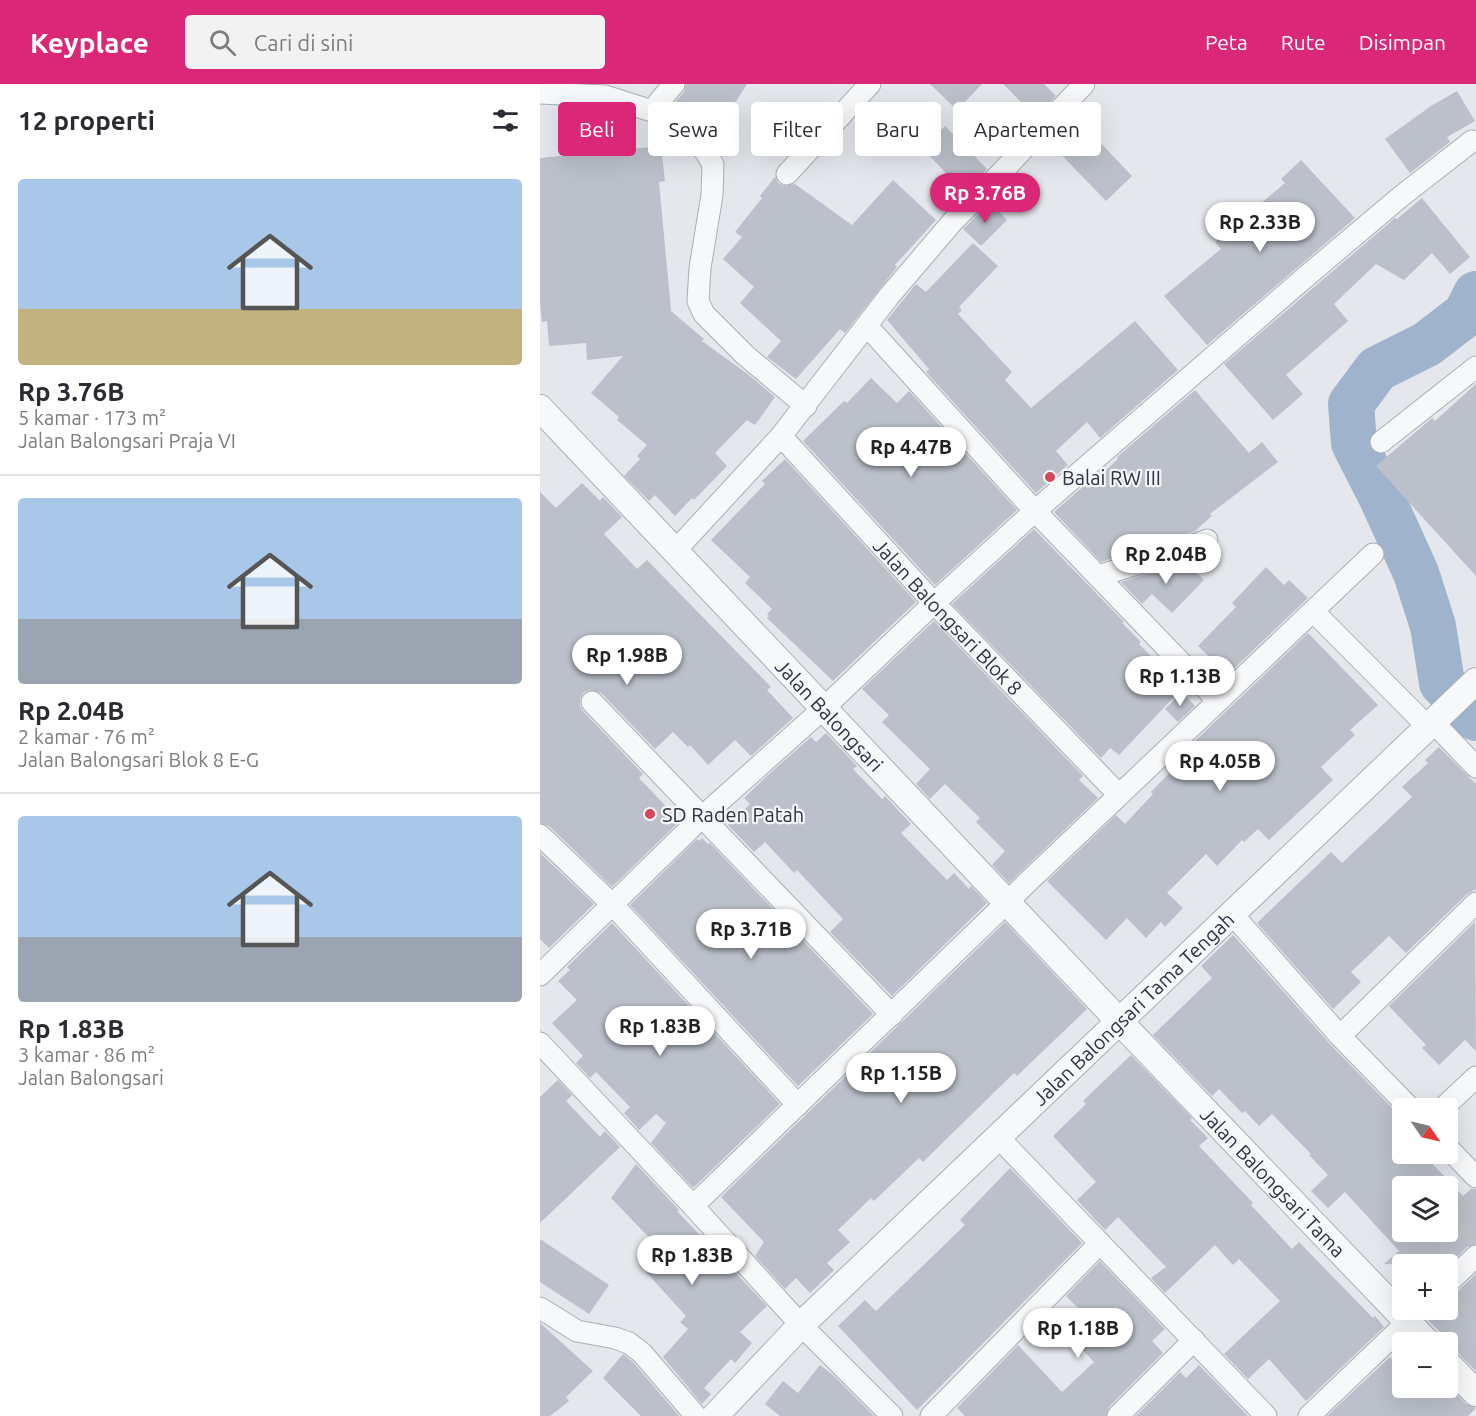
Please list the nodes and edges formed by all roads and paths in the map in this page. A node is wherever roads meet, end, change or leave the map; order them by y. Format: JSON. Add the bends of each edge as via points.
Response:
{"nodes":[{"id":1,"x":674,"y":84,"type":"edge"},
{"id":2,"x":870,"y":84,"type":"edge"},
{"id":3,"x":1084,"y":84,"type":"edge"},
{"id":4,"x":540,"y":93,"type":"edge"},
{"id":5,"x":660,"y":102,"type":"edge"},
{"id":6,"x":1472,"y":141,"type":"dead end"},
{"id":7,"x":787,"y":174,"type":"dead end"},
{"id":8,"x":867,"y":326,"type":"junction"},
{"id":9,"x":1476,"y":367,"type":"edge"},
{"id":10,"x":806,"y":406,"type":"junction"},
{"id":11,"x":540,"y":408,"type":"edge"},
{"id":12,"x":781,"y":436,"type":"junction"},
{"id":13,"x":1382,"y":442,"type":"dead end"},
{"id":14,"x":1035,"y":511,"type":"junction"},
{"id":15,"x":1207,"y":540,"type":"dead end"},
{"id":16,"x":675,"y":551,"type":"junction"},
{"id":17,"x":1373,"y":554,"type":"dead end"},
{"id":18,"x":1098,"y":576,"type":"junction"},
{"id":19,"x":934,"y":603,"type":"junction"},
{"id":20,"x":1313,"y":611,"type":"junction"},
{"id":21,"x":1470,"y":692,"type":"edge"},
{"id":22,"x":1218,"y":701,"type":"junction"},
{"id":23,"x":592,"y":702,"type":"dead end"},
{"id":24,"x":824,"y":708,"type":"junction"},
{"id":25,"x":1435,"y":720,"type":"junction"},
{"id":26,"x":1476,"y":767,"type":"edge"},
{"id":27,"x":1119,"y":795,"type":"junction"},
{"id":28,"x":703,"y":816,"type":"junction"},
{"id":29,"x":540,"y":835,"type":"edge"},
{"id":30,"x":1476,"y":903,"type":"edge"},
{"id":31,"x":1008,"y":904,"type":"junction"},
{"id":32,"x":613,"y":905,"type":"junction"},
{"id":33,"x":1232,"y":914,"type":"junction"},
{"id":34,"x":540,"y":975,"type":"edge"},
{"id":35,"x":892,"y":1014,"type":"junction"},
{"id":36,"x":1119,"y":1021,"type":"junction"},
{"id":37,"x":1340,"y":1036,"type":"junction"},
{"id":38,"x":540,"y":1043,"type":"edge"},
{"id":39,"x":1476,"y":1077,"type":"edge"},
{"id":40,"x":1400,"y":1098,"type":"edge"},
{"id":41,"x":1454,"y":1098,"type":"edge"},
{"id":42,"x":798,"y":1105,"type":"junction"},
{"id":43,"x":998,"y":1137,"type":"junction"},
{"id":44,"x":1458,"y":1158,"type":"edge"},
{"id":45,"x":1476,"y":1177,"type":"edge"},
{"id":46,"x":693,"y":1206,"type":"junction"},
{"id":47,"x":1100,"y":1243,"type":"junction"},
{"id":48,"x":1476,"y":1256,"type":"edge"},
{"id":49,"x":1458,"y":1273,"type":"edge"},
{"id":50,"x":1392,"y":1294,"type":"edge"},
{"id":51,"x":540,"y":1308,"type":"edge"},
{"id":52,"x":1408,"y":1320,"type":"edge"},
{"id":53,"x":801,"y":1325,"type":"junction"},
{"id":54,"x":1194,"y":1340,"type":"junction"},
{"id":55,"x":1458,"y":1374,"type":"edge"},
{"id":56,"x":1476,"y":1393,"type":"edge"},
{"id":57,"x":696,"y":1416,"type":"edge"},
{"id":58,"x":715,"y":1416,"type":"edge"},
{"id":59,"x":892,"y":1416,"type":"edge"},
{"id":60,"x":931,"y":1416,"type":"edge"},
{"id":61,"x":1118,"y":1416,"type":"edge"},
{"id":62,"x":1266,"y":1416,"type":"edge"},
{"id":63,"x":1309,"y":1416,"type":"edge"}],
"edges":[{"from":1,"to":5,"type":"street"},
{"from":2,"to":7,"type":"street"},
{"from":3,"to":8,"type":"street","via":[[954,220]]},
{"from":4,"to":10,"type":"street","via":[[605,96],[652,111],[676,125],[706,152],[713,165],[712,195],[698,301],[704,314],[745,355]]},
{"from":6,"to":14,"type":"street","via":[[1309,273]]},
{"from":8,"to":10,"type":"street"},
{"from":8,"to":14,"type":"street"},
{"from":9,"to":13,"type":"street"},
{"from":10,"to":12,"type":"street"},
{"from":11,"to":16,"type":"street","name":"Jalan Balongsari"},
{"from":12,"to":16,"type":"street"},
{"from":12,"to":19,"type":"street","name":"Jalan Balongsari Blok 8"},
{"from":14,"to":18,"type":"street"},
{"from":14,"to":19,"type":"street"},
{"from":15,"to":18,"type":"street"},
{"from":16,"to":24,"type":"street","name":"Jalan Balongsari"},
{"from":17,"to":20,"type":"street"},
{"from":18,"to":22,"type":"street"},
{"from":19,"to":24,"type":"street"},
{"from":19,"to":27,"type":"street","name":"Jalan Balongsari Blok 8"},
{"from":20,"to":22,"type":"street"},
{"from":20,"to":25,"type":"street"},
{"from":21,"to":25,"type":"street","name":"Jalan Balongsari Tama Tengah"},
{"from":22,"to":27,"type":"street"},
{"from":23,"to":28,"type":"street"},
{"from":24,"to":28,"type":"street"},
{"from":24,"to":31,"type":"street","name":"Jalan Balongsari"},
{"from":25,"to":26,"type":"street"},
{"from":25,"to":33,"type":"street","name":"Jalan Balongsari Tama Tengah"},
{"from":27,"to":31,"type":"street"},
{"from":28,"to":32,"type":"street"},
{"from":28,"to":35,"type":"street"},
{"from":29,"to":32,"type":"street"},
{"from":30,"to":37,"type":"street"},
{"from":31,"to":35,"type":"street"},
{"from":31,"to":36,"type":"street","name":"Jalan Balongsari"},
{"from":32,"to":34,"type":"street"},
{"from":32,"to":42,"type":"street"},
{"from":33,"to":36,"type":"street","name":"Jalan Balongsari Tama Tengah"},
{"from":33,"to":37,"type":"street"},
{"from":35,"to":42,"type":"street"},
{"from":36,"to":43,"type":"street","name":"Jalan Balongsari Tama Tengah"},
{"from":36,"to":50,"type":"street","name":"Jalan Balongsari Tama"},
{"from":37,"to":40,"type":"street"},
{"from":38,"to":46,"type":"street"},
{"from":39,"to":41,"type":"street"},
{"from":42,"to":46,"type":"street"},
{"from":43,"to":47,"type":"street"},
{"from":43,"to":53,"type":"street","name":"Jalan Balongsari Tama Tengah"},
{"from":44,"to":45,"type":"street"},
{"from":46,"to":53,"type":"street"},
{"from":47,"to":54,"type":"street"},
{"from":47,"to":60,"type":"street"},
{"from":48,"to":49,"type":"street"},
{"from":51,"to":57,"type":"street","via":[[586,1334],[629,1343]]},
{"from":52,"to":63,"type":"street"},
{"from":53,"to":58,"type":"street","name":"Jalan Balongsari Tama Tengah"},
{"from":53,"to":59,"type":"street"},
{"from":54,"to":61,"type":"street"},
{"from":54,"to":62,"type":"street"},
{"from":55,"to":56,"type":"street"}]}
